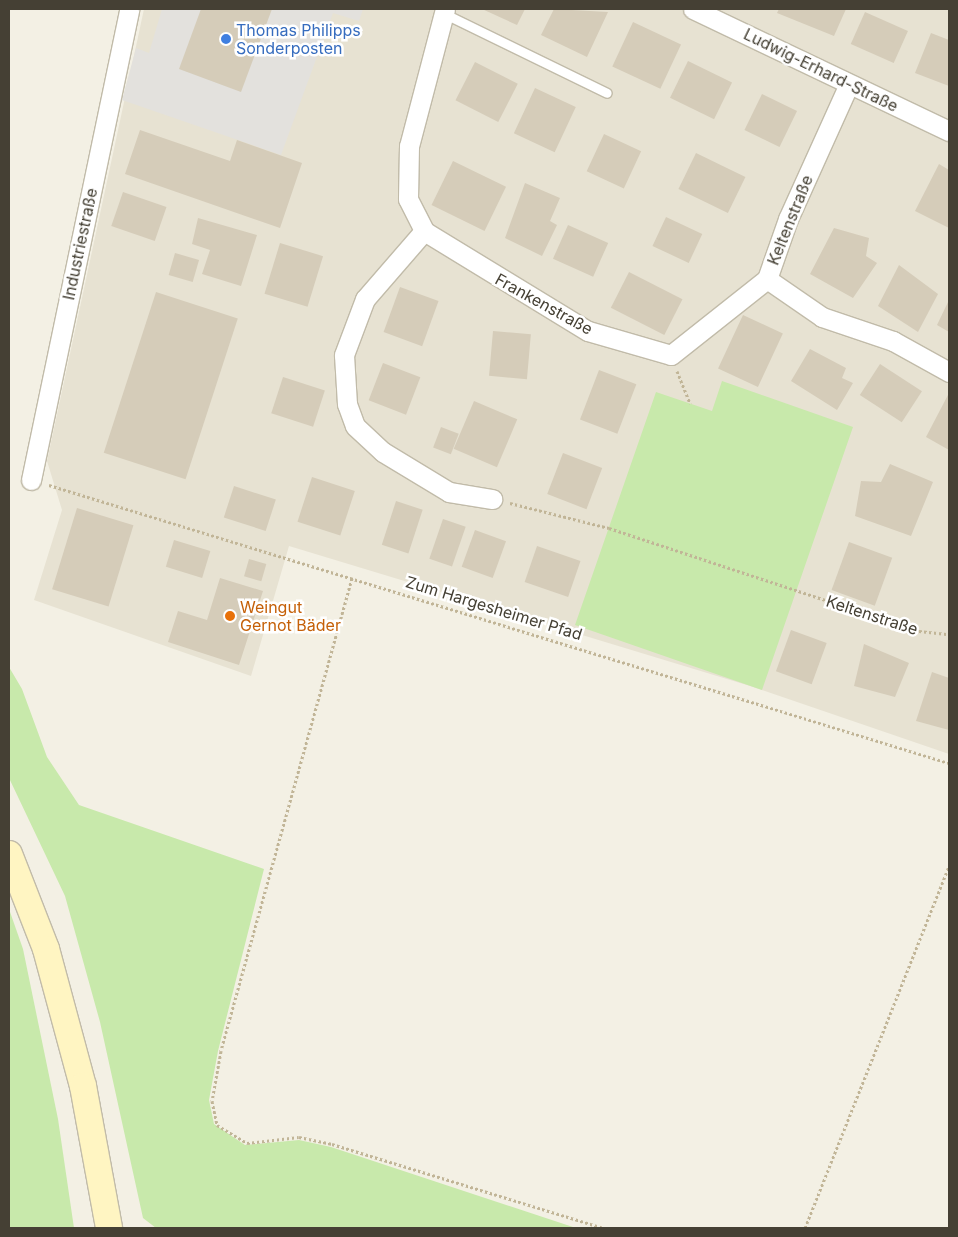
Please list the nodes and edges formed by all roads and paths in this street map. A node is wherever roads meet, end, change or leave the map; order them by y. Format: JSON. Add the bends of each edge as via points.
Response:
{"nodes":[{"id":1,"x":129,"y":9,"type":"edge"},
{"id":2,"x":693,"y":9,"type":"edge"},
{"id":3,"x":444,"y":11,"type":"edge"},
{"id":4,"x":849,"y":84,"type":"junction"},
{"id":5,"x":607,"y":93,"type":"dead end"},
{"id":6,"x":949,"y":131,"type":"edge"},
{"id":7,"x":424,"y":231,"type":"junction"},
{"id":8,"x":767,"y":279,"type":"junction"},
{"id":9,"x":671,"y":354,"type":"junction"},
{"id":10,"x":949,"y":372,"type":"edge"},
{"id":11,"x":690,"y":404,"type":"dead end"},
{"id":12,"x":31,"y":480,"type":"joint"},
{"id":13,"x":492,"y":499,"type":"joint"},
{"id":14,"x":352,"y":578,"type":"junction"},
{"id":15,"x":949,"y":634,"type":"edge"},
{"id":16,"x":949,"y":763,"type":"edge"},
{"id":17,"x":9,"y":854,"type":"edge"},
{"id":18,"x":949,"y":866,"type":"edge"},
{"id":19,"x":109,"y":1228,"type":"edge"},
{"id":20,"x":603,"y":1228,"type":"edge"},
{"id":21,"x":805,"y":1228,"type":"edge"}],
"edges":[{"from":1,"to":12,"type":"street","name":"Industriestraße"},
{"from":2,"to":4,"type":"street","name":"Ludwig-Erhard-Straße"},
{"from":3,"to":5,"type":"lane"},
{"from":3,"to":7,"type":"street","via":[[409,146],[408,199]]},
{"from":4,"to":6,"type":"street","name":"Ludwig-Erhard-Straße"},
{"from":4,"to":8,"type":"street","name":"Keltenstraße","via":[[788,219]]},
{"from":7,"to":9,"type":"street","name":"Frankenstraße","via":[[588,332]]},
{"from":7,"to":13,"type":"street","via":[[366,299],[344,355],[347,404],[355,426],[383,452],[449,492]]},
{"from":8,"to":9,"type":"street"},
{"from":8,"to":10,"type":"street","name":"Keltenstraße","via":[[822,317],[893,341]]},
{"from":9,"to":11,"type":"path"},
{"from":12,"to":14,"type":"path","name":"Zum Hargesheimer Pfad"},
{"from":13,"to":15,"type":"path","name":"Keltenstraße","via":[[609,528],[919,631]]},
{"from":14,"to":16,"type":"path","name":"Zum Hargesheimer Pfad"},
{"from":14,"to":20,"type":"path","via":[[221,1051],[212,1101],[217,1125],[247,1144],[299,1137],[332,1144]]},
{"from":17,"to":19,"type":"main road","via":[[46,949],[83,1086]]},
{"from":18,"to":21,"type":"path"}]}
